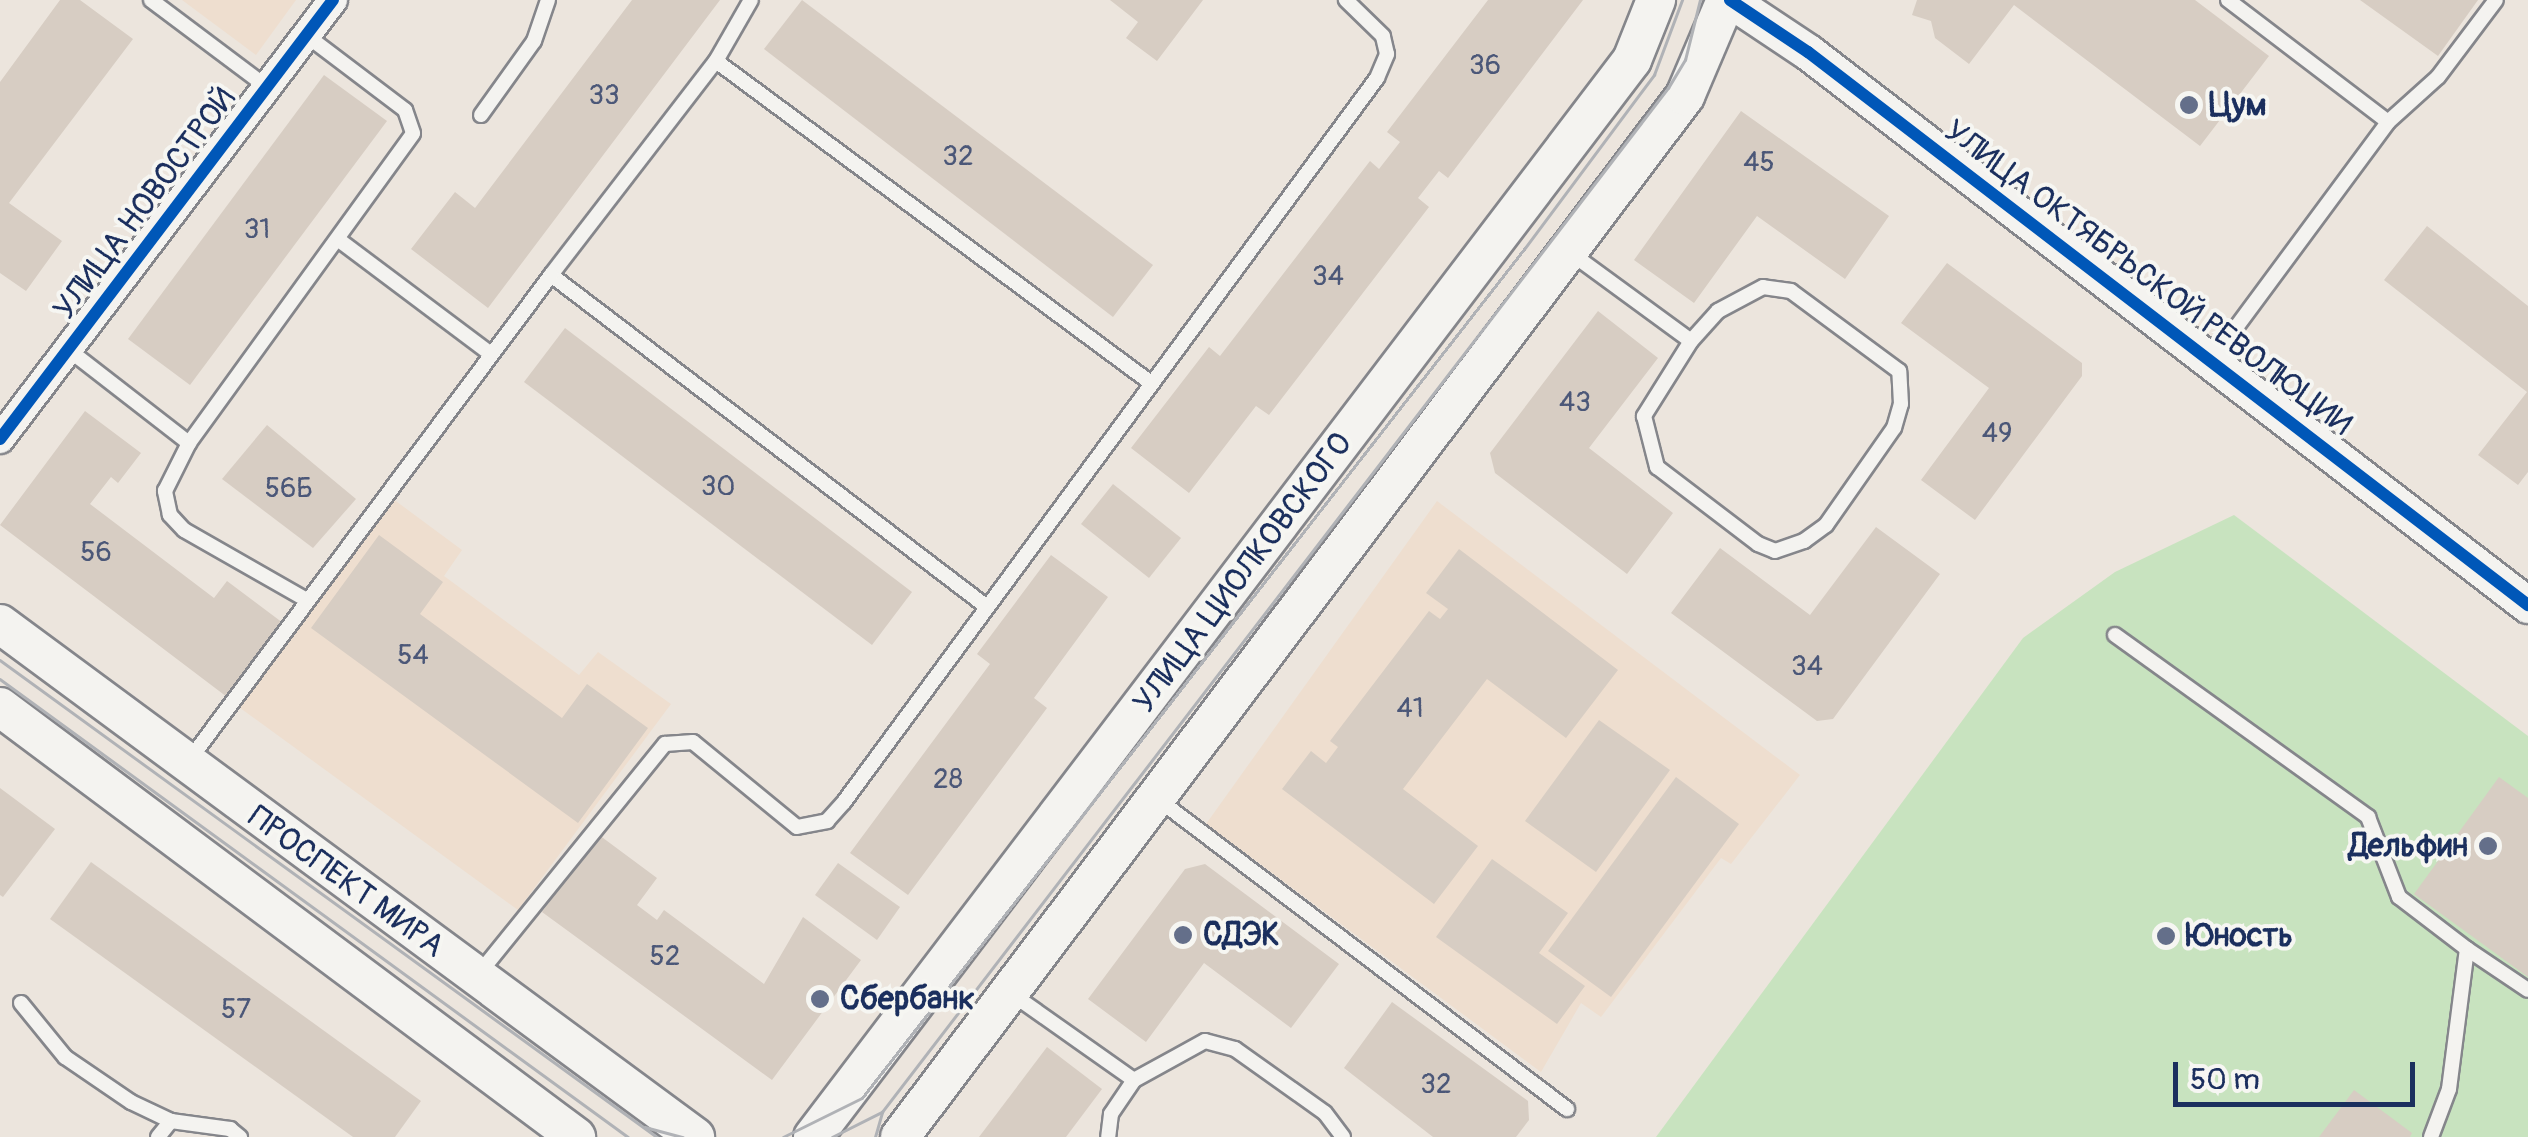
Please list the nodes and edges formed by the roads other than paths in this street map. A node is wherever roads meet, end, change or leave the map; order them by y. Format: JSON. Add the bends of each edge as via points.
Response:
{"nodes":[{"id":1,"x":151,"y":0,"type":"edge"},
{"id":2,"x":333,"y":0,"type":"edge"},
{"id":3,"x":548,"y":0,"type":"edge"},
{"id":4,"x":752,"y":0,"type":"edge"},
{"id":5,"x":1346,"y":0,"type":"edge"},
{"id":6,"x":1656,"y":0,"type":"edge"},
{"id":7,"x":1728,"y":0,"type":"edge"},
{"id":8,"x":2228,"y":0,"type":"edge"},
{"id":9,"x":2496,"y":0,"type":"edge"},
{"id":10,"x":306,"y":36,"type":"junction"},
{"id":11,"x":716,"y":61,"type":"junction"},
{"id":12,"x":267,"y":87,"type":"junction"},
{"id":13,"x":481,"y":115,"type":"dead end"},
{"id":14,"x":2388,"y":122,"type":"junction"},
{"id":15,"x":339,"y":240,"type":"junction"},
{"id":16,"x":1567,"y":250,"type":"junction"},
{"id":17,"x":551,"y":275,"type":"junction"},
{"id":18,"x":1690,"y":341,"type":"junction"},
{"id":19,"x":69,"y":350,"type":"junction"},
{"id":20,"x":488,"y":352,"type":"junction"},
{"id":21,"x":2212,"y":360,"type":"junction"},
{"id":22,"x":1151,"y":384,"type":"junction"},
{"id":23,"x":0,"y":440,"type":"edge"},
{"id":24,"x":189,"y":443,"type":"junction"},
{"id":25,"x":304,"y":599,"type":"junction"},
{"id":26,"x":2528,"y":606,"type":"edge"},
{"id":27,"x":987,"y":607,"type":"junction"},
{"id":28,"x":0,"y":624,"type":"edge"},
{"id":29,"x":2115,"y":635,"type":"dead end"},
{"id":30,"x":0,"y":707,"type":"edge"},
{"id":31,"x":186,"y":765,"type":"junction"},
{"id":32,"x":1154,"y":797,"type":"junction"},
{"id":33,"x":2467,"y":948,"type":"junction"},
{"id":34,"x":476,"y":978,"type":"junction"},
{"id":35,"x":2528,"y":990,"type":"edge"},
{"id":36,"x":1007,"y":991,"type":"junction"},
{"id":37,"x":20,"y":1004,"type":"dead end"},
{"id":38,"x":1134,"y":1080,"type":"junction"},
{"id":39,"x":1567,"y":1108,"type":"dead end"},
{"id":40,"x":171,"y":1121,"type":"junction"},
{"id":41,"x":903,"y":1133,"type":"edge"},
{"id":42,"x":158,"y":1137,"type":"edge"},
{"id":43,"x":240,"y":1137,"type":"edge"},
{"id":44,"x":576,"y":1137,"type":"edge"},
{"id":45,"x":694,"y":1137,"type":"edge"},
{"id":46,"x":813,"y":1137,"type":"edge"},
{"id":47,"x":1108,"y":1137,"type":"edge"},
{"id":48,"x":1343,"y":1137,"type":"edge"},
{"id":49,"x":2432,"y":1137,"type":"edge"}],
"edges":[{"from":1,"to":12,"type":"lane"},
{"from":2,"to":10,"type":"street","name":"УЛИЦА НОВОСТРОЙ"},
{"from":3,"to":13,"type":"lane","via":[[534,41]]},
{"from":4,"to":11,"type":"lane"},
{"from":5,"to":22,"type":"lane","via":[[1383,36],[1385,64]]},
{"from":6,"to":46,"type":"main road","name":"УЛИЦА ЦИОЛКОВСКОГО","via":[[1632,60]]},
{"from":7,"to":16,"type":"main road","name":"УЛИЦА ЦИОЛКОВСКОГО","via":[[1685,96]]},
{"from":7,"to":21,"type":"street","name":"УЛИЦА ОКТЯБРЬСКОЙ РЕВОЛЮЦИИ"},
{"from":8,"to":14,"type":"lane"},
{"from":9,"to":14,"type":"lane","via":[[2438,78]]},
{"from":10,"to":12,"type":"street","name":"УЛИЦА НОВОСТРОЙ"},
{"from":10,"to":15,"type":"lane","via":[[413,121],[407,148]]},
{"from":11,"to":17,"type":"lane"},
{"from":11,"to":22,"type":"lane"},
{"from":12,"to":19,"type":"street","name":"УЛИЦА НОВОСТРОЙ"},
{"from":14,"to":21,"type":"lane"},
{"from":15,"to":20,"type":"lane"},
{"from":15,"to":24,"type":"lane"},
{"from":16,"to":18,"type":"lane"},
{"from":16,"to":32,"type":"main road","name":"УЛИЦА ЦИОЛКОВСКОГО"},
{"from":17,"to":20,"type":"lane"},
{"from":17,"to":27,"type":"lane"},
{"from":18,"to":18,"type":"lane","via":[[1644,416],[1657,467],[1758,544],[1776,551],[1804,541],[1826,525],[1894,428],[1902,404],[1899,371],[1791,292],[1763,287],[1718,312]]},
{"from":19,"to":23,"type":"street","name":"УЛИЦА НОВОСТРОЙ"},
{"from":19,"to":24,"type":"lane"},
{"from":20,"to":25,"type":"lane"},
{"from":21,"to":26,"type":"street","name":"УЛИЦА ОКТЯБРЬСКОЙ РЕВОЛЮЦИИ"},
{"from":22,"to":27,"type":"lane"},
{"from":24,"to":25,"type":"lane","via":[[169,474],[170,515],[203,543]]},
{"from":25,"to":31,"type":"lane"},
{"from":27,"to":34,"type":"lane","via":[[827,821],[798,826],[693,742],[665,744]]},
{"from":28,"to":31,"type":"main road","name":"ПРОСПЕКТ МИРА"},
{"from":29,"to":33,"type":"lane","via":[[2368,817],[2399,897]]},
{"from":30,"to":44,"type":"main road","name":"ПРОСПЕКТ МИРА"},
{"from":31,"to":34,"type":"main road","name":"ПРОСПЕКТ МИРА"},
{"from":32,"to":36,"type":"main road","name":"УЛИЦА ЦИОЛКОВСКОГО"},
{"from":32,"to":39,"type":"lane"},
{"from":33,"to":35,"type":"lane"},
{"from":33,"to":49,"type":"lane","via":[[2449,1089]]},
{"from":34,"to":45,"type":"main road","name":"ПРОСПЕКТ МИРА"},
{"from":36,"to":38,"type":"lane"},
{"from":36,"to":41,"type":"main road","name":"УЛИЦА ЦИОЛКОВСКОГО"},
{"from":37,"to":40,"type":"lane","via":[[64,1056]]},
{"from":38,"to":47,"type":"lane","via":[[1112,1114]]},
{"from":38,"to":48,"type":"lane","via":[[1206,1040],[1235,1049],[1325,1113]]},
{"from":40,"to":42,"type":"lane"},
{"from":40,"to":43,"type":"lane","via":[[230,1129]]}]}
